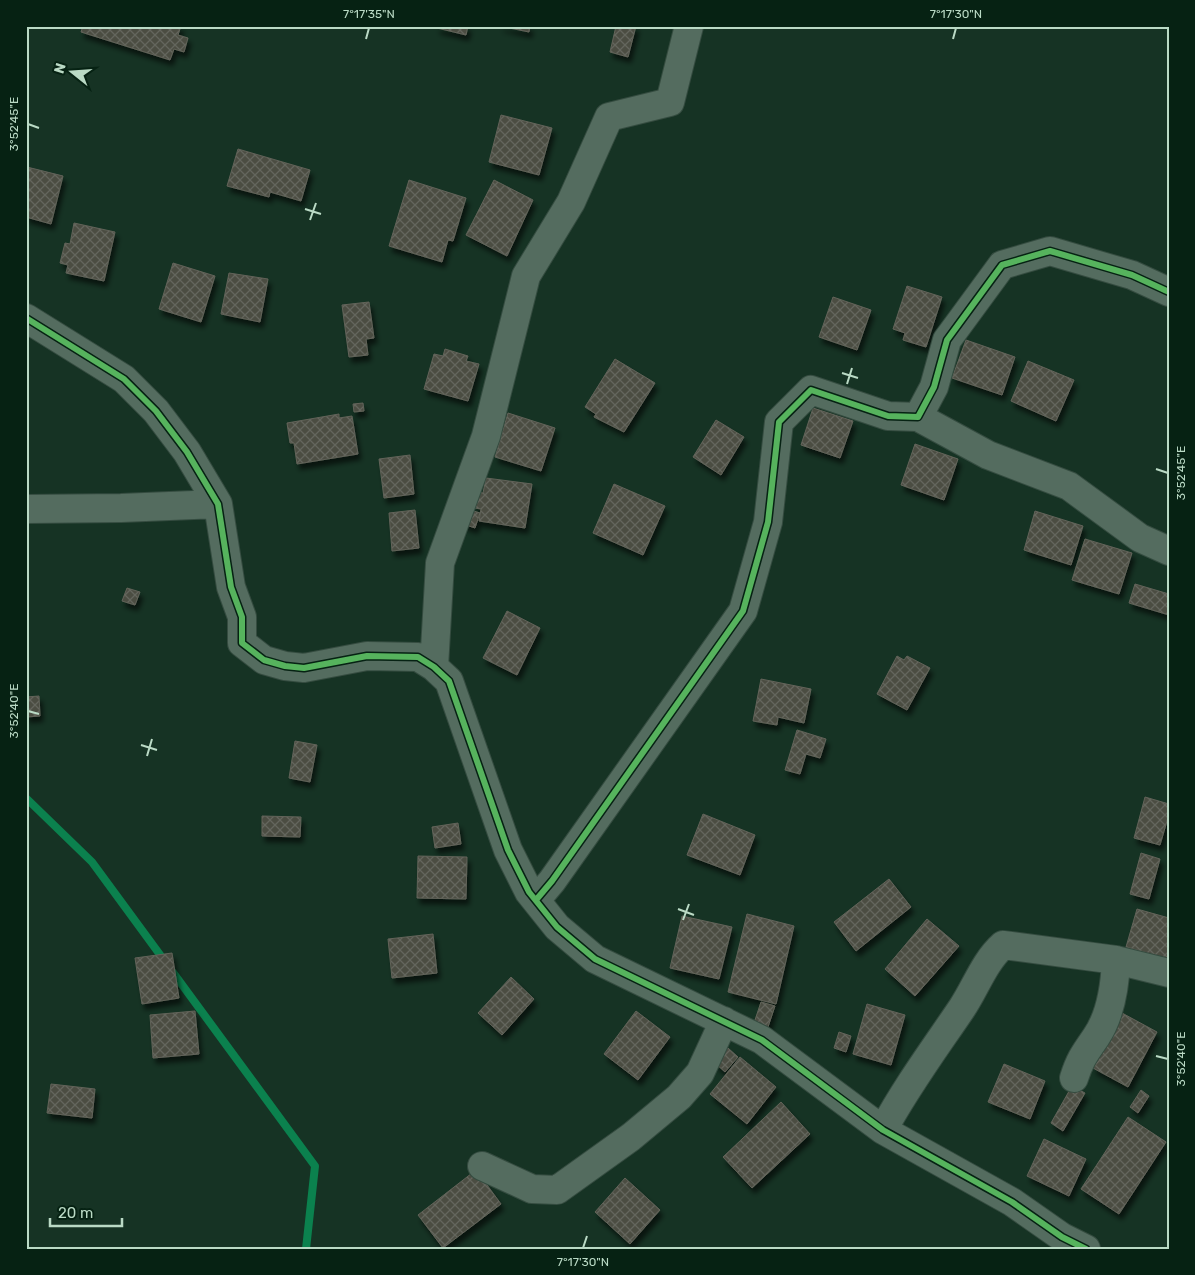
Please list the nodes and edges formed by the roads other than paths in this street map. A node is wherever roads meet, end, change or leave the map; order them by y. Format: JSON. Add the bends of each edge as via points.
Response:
{"nodes":[{"id":1,"x":689,"y":26,"type":"edge"},
{"id":2,"x":1169,"y":292,"type":"edge"},
{"id":3,"x":26,"y":318,"type":"edge"},
{"id":4,"x":918,"y":417,"type":"junction"},
{"id":5,"x":218,"y":504,"type":"junction"},
{"id":6,"x":26,"y":509,"type":"edge"},
{"id":7,"x":1169,"y":551,"type":"edge"},
{"id":8,"x":434,"y":667,"type":"junction"},
{"id":9,"x":536,"y":900,"type":"junction"},
{"id":10,"x":1116,"y":960,"type":"junction"},
{"id":11,"x":1169,"y":974,"type":"edge"},
{"id":12,"x":724,"y":1021,"type":"junction"},
{"id":13,"x":1074,"y":1078,"type":"dead end"},
{"id":14,"x":883,"y":1130,"type":"junction"},
{"id":15,"x":482,"y":1166,"type":"dead end"},
{"id":16,"x":1055,"y":1243,"type":"edge"},
{"id":17,"x":1086,"y":1249,"type":"edge"}],
"edges":[{"from":1,"to":8,"type":"street","via":[[670,102],[609,117],[571,202],[526,276],[486,436],[440,563]]},
{"from":2,"to":4,"type":"street","via":[[1132,276],[1050,251],[1002,265],[947,340],[934,387]]},
{"from":3,"to":5,"type":"street","via":[[124,379],[156,411],[187,452]]},
{"from":4,"to":7,"type":"street","via":[[988,455],[1070,486],[1140,538]]},
{"from":4,"to":9,"type":"street","via":[[888,416],[811,390],[779,422],[768,522],[742,610]]},
{"from":5,"to":6,"type":"street"},
{"from":5,"to":8,"type":"street","via":[[231,587],[242,617],[242,643],[264,660],[304,668],[367,656],[398,655],[418,658]]},
{"from":8,"to":9,"type":"street","via":[[449,681],[508,850]]},
{"from":9,"to":12,"type":"street","via":[[557,927],[595,959]]},
{"from":10,"to":11,"type":"street"},
{"from":10,"to":13,"type":"street","via":[[1111,1001],[1096,1038],[1083,1055]]},
{"from":10,"to":14,"type":"street","via":[[1004,945],[992,955],[963,1007]]},
{"from":12,"to":14,"type":"street","via":[[762,1040]]},
{"from":12,"to":15,"type":"street","via":[[700,1073],[679,1097],[557,1190],[532,1189]]},
{"from":14,"to":16,"type":"street","via":[[1012,1202]]},
{"from":16,"to":17,"type":"street"}]}
